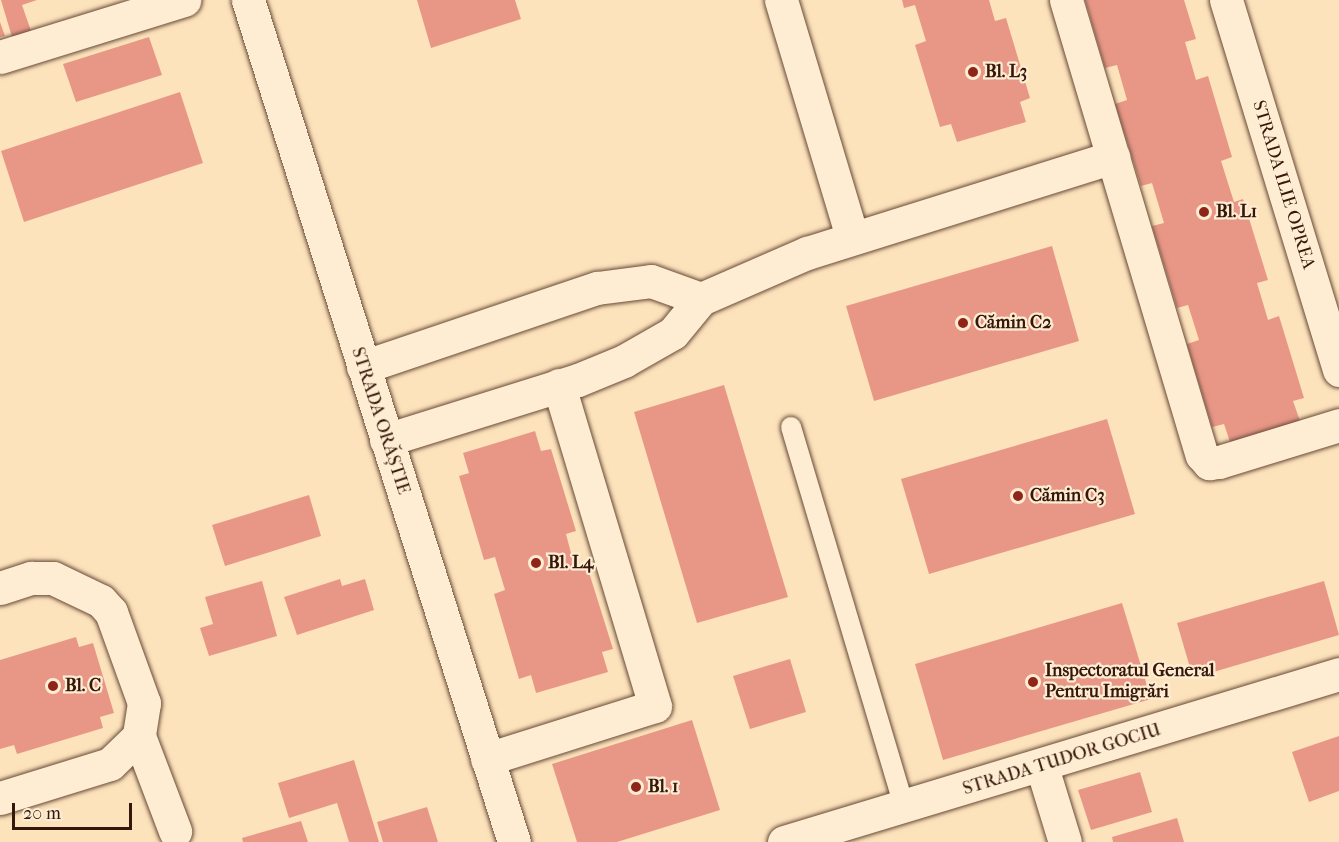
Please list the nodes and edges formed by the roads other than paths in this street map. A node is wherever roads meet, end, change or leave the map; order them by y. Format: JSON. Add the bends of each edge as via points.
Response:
{"nodes":[{"id":1,"x":184,"y":0,"type":"edge"},
{"id":2,"x":248,"y":0,"type":"edge"},
{"id":3,"x":781,"y":0,"type":"edge"},
{"id":4,"x":1066,"y":0,"type":"edge"},
{"id":5,"x":1226,"y":0,"type":"edge"},
{"id":6,"x":0,"y":57,"type":"edge"},
{"id":7,"x":1113,"y":157,"type":"junction"},
{"id":8,"x":852,"y":236,"type":"junction"},
{"id":9,"x":701,"y":299,"type":"junction"},
{"id":10,"x":363,"y":367,"type":"junction"},
{"id":11,"x":1339,"y":370,"type":"edge"},
{"id":12,"x":559,"y":386,"type":"junction"},
{"id":13,"x":1339,"y":425,"type":"edge"},
{"id":14,"x":791,"y":427,"type":"dead end"},
{"id":15,"x":386,"y":440,"type":"junction"},
{"id":16,"x":0,"y":588,"type":"edge"},
{"id":17,"x":1339,"y":674,"type":"edge"},
{"id":18,"x":139,"y":736,"type":"junction"},
{"id":19,"x":487,"y":759,"type":"junction"},
{"id":20,"x":1042,"y":766,"type":"junction"},
{"id":21,"x":0,"y":798,"type":"edge"},
{"id":22,"x":904,"y":806,"type":"junction"},
{"id":23,"x":175,"y":831,"type":"dead end"},
{"id":24,"x":514,"y":842,"type":"edge"},
{"id":25,"x":784,"y":842,"type":"edge"},
{"id":26,"x":1065,"y":842,"type":"edge"}],
"edges":[{"from":1,"to":6,"type":"street"},
{"from":2,"to":10,"type":"street","name":"STRADA ORĂȘTIE"},
{"from":3,"to":8,"type":"street"},
{"from":4,"to":7,"type":"street"},
{"from":5,"to":11,"type":"street","name":"STRADA ILIE OPREA"},
{"from":7,"to":8,"type":"street"},
{"from":7,"to":13,"type":"street","via":[[1202,455],[1209,463]]},
{"from":8,"to":9,"type":"street"},
{"from":9,"to":10,"type":"street","via":[[651,281],[597,288]]},
{"from":9,"to":12,"type":"street","via":[[672,333],[624,361]]},
{"from":10,"to":15,"type":"street","name":"STRADA ORĂȘTIE"},
{"from":12,"to":15,"type":"street"},
{"from":12,"to":19,"type":"street","via":[[656,706]]},
{"from":14,"to":22,"type":"lane"},
{"from":15,"to":19,"type":"street","name":"STRADA ORĂȘTIE"},
{"from":16,"to":18,"type":"street","via":[[31,578],[53,578],[101,601],[111,612],[144,703]]},
{"from":17,"to":20,"type":"street","name":"STRADA TUDOR GOCIU"},
{"from":18,"to":21,"type":"street","via":[[110,764]]},
{"from":18,"to":23,"type":"street"},
{"from":19,"to":24,"type":"street","name":"STRADA ORĂȘTIE"},
{"from":20,"to":22,"type":"street","name":"STRADA TUDOR GOCIU"},
{"from":20,"to":26,"type":"street"},
{"from":22,"to":25,"type":"street","name":"STRADA TUDOR GOCIU"}]}
